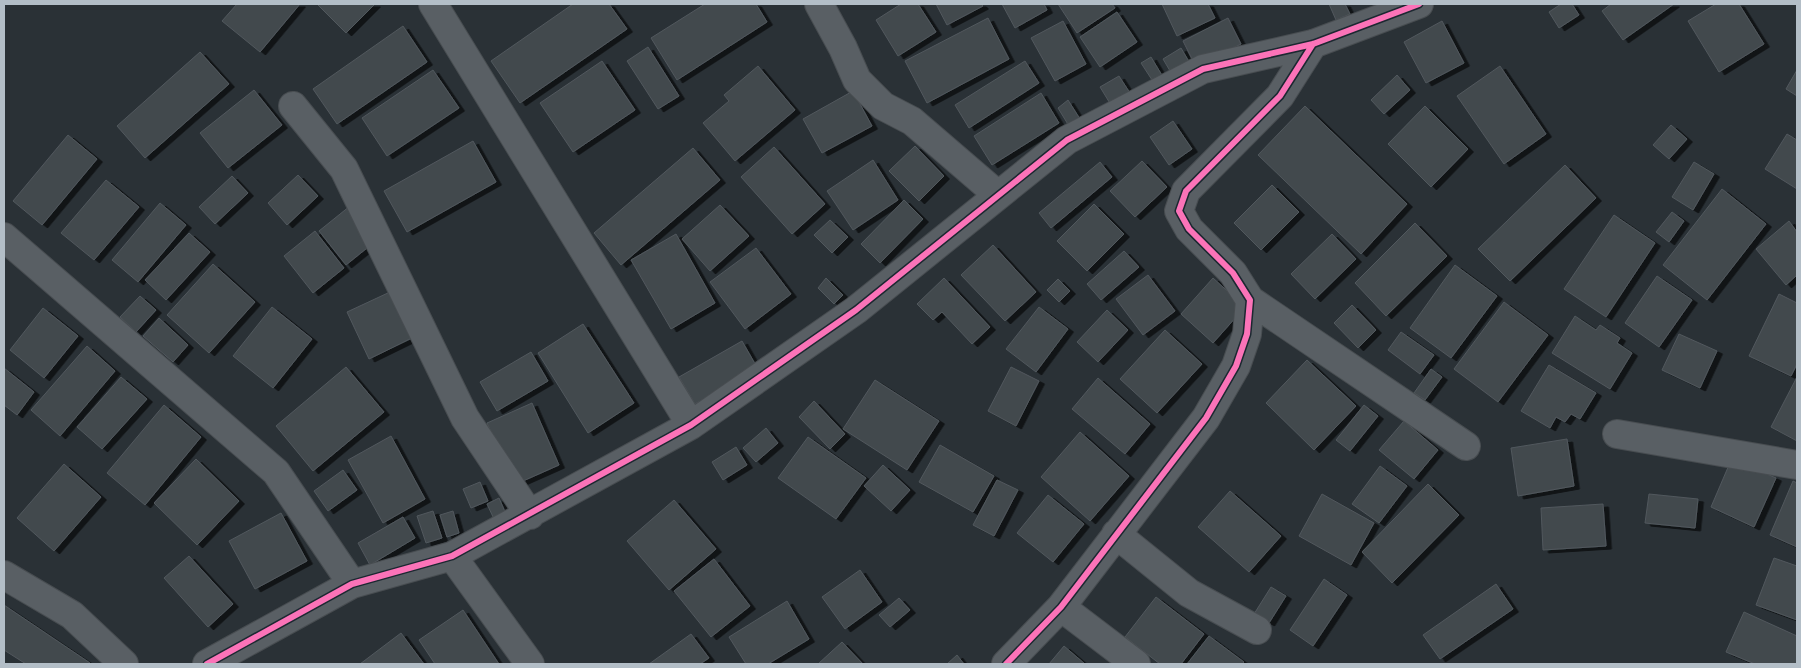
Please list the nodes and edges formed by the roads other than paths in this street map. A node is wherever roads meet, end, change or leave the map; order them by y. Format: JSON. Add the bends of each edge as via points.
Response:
{"nodes":[{"id":1,"x":434,"y":4,"type":"edge"},
{"id":2,"x":819,"y":4,"type":"edge"},
{"id":3,"x":1419,"y":4,"type":"edge"},
{"id":4,"x":1313,"y":44,"type":"junction"},
{"id":5,"x":293,"y":106,"type":"dead end"},
{"id":6,"x":998,"y":195,"type":"junction"},
{"id":7,"x":4,"y":237,"type":"edge"},
{"id":8,"x":1250,"y":300,"type":"junction"},
{"id":9,"x":691,"y":425,"type":"junction"},
{"id":10,"x":1617,"y":434,"type":"dead end"},
{"id":11,"x":1466,"y":446,"type":"dead end"},
{"id":12,"x":1797,"y":464,"type":"edge"},
{"id":13,"x":530,"y":515,"type":"junction"},
{"id":14,"x":1116,"y":534,"type":"junction"},
{"id":15,"x":452,"y":556,"type":"junction"},
{"id":16,"x":4,"y":575,"type":"edge"},
{"id":17,"x":352,"y":584,"type":"junction"},
{"id":18,"x":1061,"y":607,"type":"junction"},
{"id":19,"x":1257,"y":630,"type":"dead end"},
{"id":20,"x":124,"y":664,"type":"edge"},
{"id":21,"x":207,"y":664,"type":"edge"},
{"id":22,"x":530,"y":664,"type":"edge"},
{"id":23,"x":1006,"y":664,"type":"edge"},
{"id":24,"x":1136,"y":664,"type":"edge"}],
"edges":[{"from":1,"to":9,"type":"street"},
{"from":2,"to":6,"type":"street","via":[[857,80],[883,106],[912,121]]},
{"from":3,"to":4,"type":"street"},
{"from":4,"to":6,"type":"street","via":[[1203,69],[1067,140]]},
{"from":4,"to":8,"type":"street","via":[[1280,96],[1186,191],[1179,211],[1189,229],[1233,273]]},
{"from":5,"to":13,"type":"street","via":[[344,169],[465,418]]},
{"from":6,"to":9,"type":"street","via":[[856,310]]},
{"from":7,"to":17,"type":"street","via":[[276,472]]},
{"from":8,"to":11,"type":"street"},
{"from":8,"to":14,"type":"street","via":[[1247,334],[1236,366],[1206,418]]},
{"from":9,"to":13,"type":"street"},
{"from":10,"to":12,"type":"street"},
{"from":13,"to":15,"type":"street"},
{"from":14,"to":18,"type":"street"},
{"from":14,"to":19,"type":"street","via":[[1190,593]]},
{"from":15,"to":17,"type":"street"},
{"from":15,"to":22,"type":"street"},
{"from":16,"to":20,"type":"street","via":[[72,616]]},
{"from":17,"to":21,"type":"street"},
{"from":18,"to":23,"type":"street"},
{"from":18,"to":24,"type":"street"}]}
